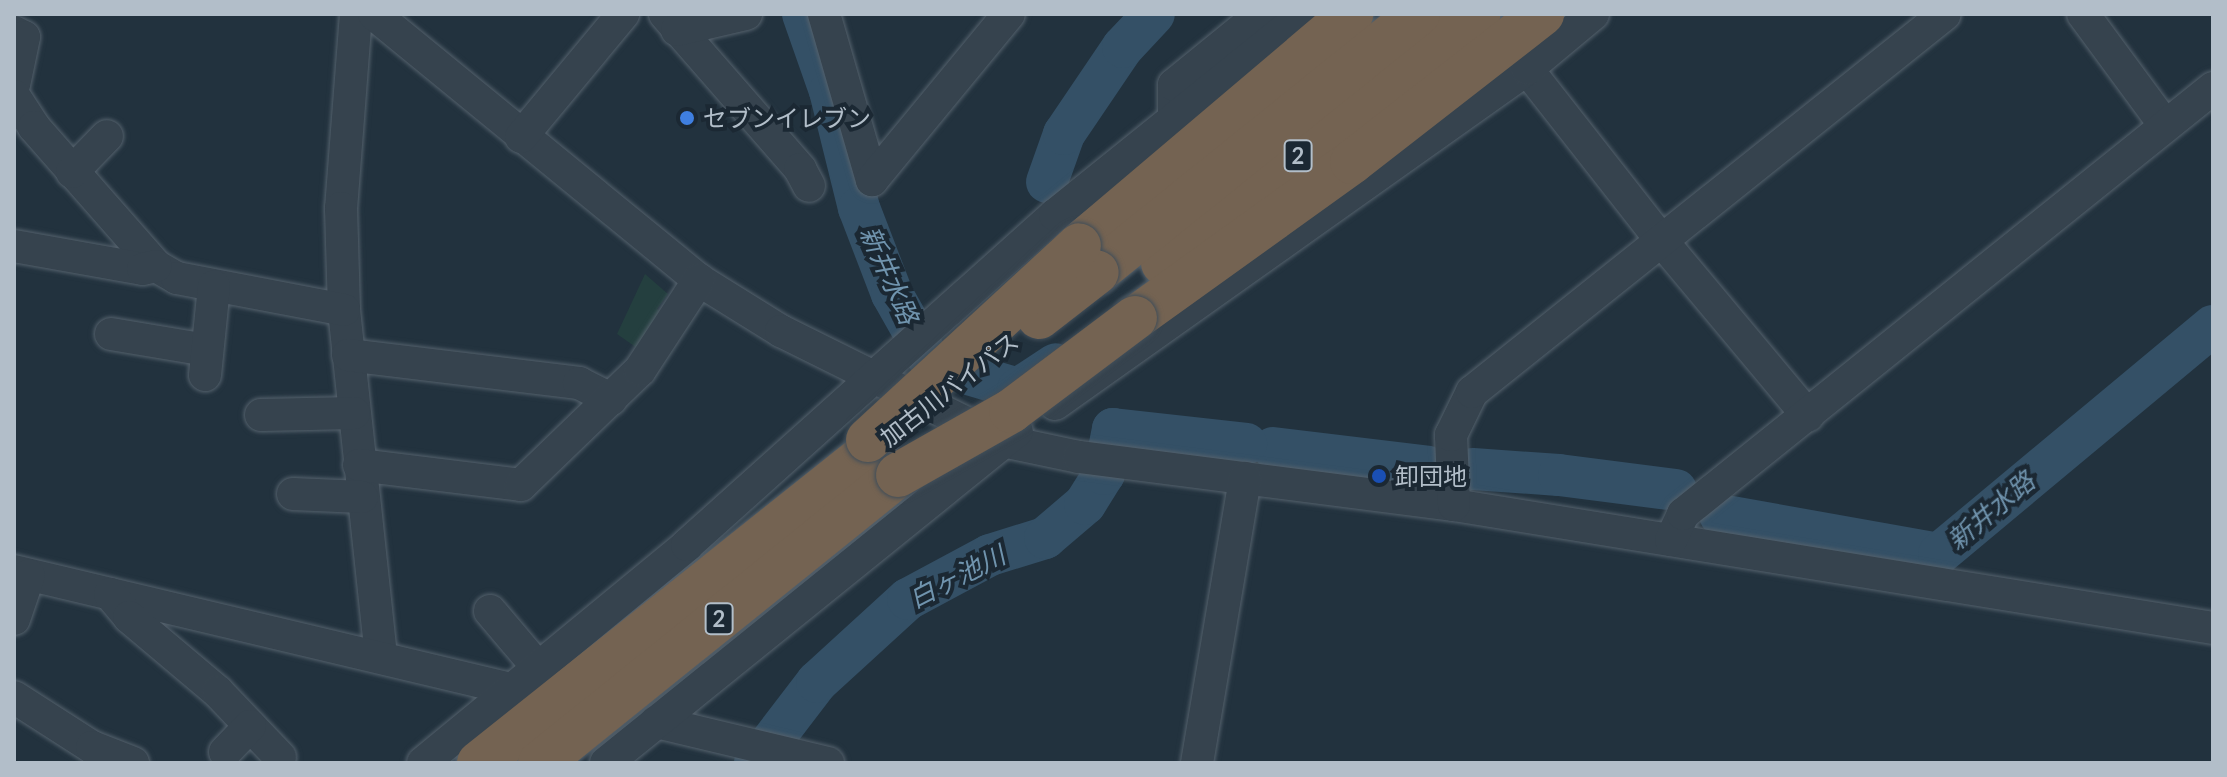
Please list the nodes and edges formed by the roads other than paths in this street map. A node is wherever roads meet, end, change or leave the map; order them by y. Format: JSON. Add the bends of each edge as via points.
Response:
{"nodes":[{"id":1,"x":356,"y":14,"type":"edge"},
{"id":2,"x":374,"y":14,"type":"edge"},
{"id":3,"x":623,"y":14,"type":"edge"},
{"id":4,"x":746,"y":14,"type":"edge"},
{"id":5,"x":1009,"y":14,"type":"edge"},
{"id":6,"x":1261,"y":14,"type":"edge"},
{"id":7,"x":1304,"y":14,"type":"edge"},
{"id":8,"x":1351,"y":14,"type":"edge"},
{"id":9,"x":1418,"y":14,"type":"edge"},
{"id":10,"x":1478,"y":14,"type":"edge"},
{"id":11,"x":1542,"y":14,"type":"edge"},
{"id":12,"x":1593,"y":14,"type":"edge"},
{"id":13,"x":1945,"y":14,"type":"edge"},
{"id":14,"x":2083,"y":14,"type":"edge"},
{"id":15,"x":831,"y":18,"type":"edge"},
{"id":16,"x":671,"y":22,"type":"edge"},
{"id":17,"x":14,"y":32,"type":"edge"},
{"id":18,"x":1527,"y":69,"type":"junction"},
{"id":19,"x":14,"y":85,"type":"edge"},
{"id":20,"x":2213,"y":88,"type":"edge"},
{"id":21,"x":14,"y":96,"type":"edge"},
{"id":22,"x":1174,"y":120,"type":"junction"},
{"id":23,"x":2164,"y":124,"type":"junction"},
{"id":24,"x":107,"y":136,"type":"dead end"},
{"id":25,"x":521,"y":137,"type":"junction"},
{"id":26,"x":72,"y":172,"type":"junction"},
{"id":27,"x":809,"y":186,"type":"dead end"},
{"id":28,"x":1661,"y":240,"type":"junction"},
{"id":29,"x":14,"y":246,"type":"edge"},
{"id":30,"x":156,"y":266,"type":"junction"},
{"id":31,"x":699,"y":280,"type":"junction"},
{"id":32,"x":1107,"y":283,"type":"junction"},
{"id":33,"x":214,"y":286,"type":"junction"},
{"id":34,"x":344,"y":310,"type":"junction"},
{"id":35,"x":111,"y":334,"type":"dead end"},
{"id":36,"x":348,"y":355,"type":"junction"},
{"id":37,"x":874,"y":378,"type":"junction"},
{"id":38,"x":611,"y":399,"type":"junction"},
{"id":39,"x":354,"y":413,"type":"junction"},
{"id":40,"x":261,"y":415,"type":"dead end"},
{"id":41,"x":1808,"y":416,"type":"junction"},
{"id":42,"x":1003,"y":441,"type":"junction"},
{"id":43,"x":880,"y":454,"type":"junction"},
{"id":44,"x":359,"y":465,"type":"junction"},
{"id":45,"x":1245,"y":478,"type":"junction"},
{"id":46,"x":293,"y":494,"type":"dead end"},
{"id":47,"x":362,"y":497,"type":"junction"},
{"id":48,"x":1454,"y":505,"type":"junction"},
{"id":49,"x":1671,"y":540,"type":"junction"},
{"id":50,"x":22,"y":573,"type":"edge"},
{"id":51,"x":110,"y":594,"type":"junction"},
{"id":52,"x":490,"y":611,"type":"dead end"},
{"id":53,"x":14,"y":619,"type":"edge"},
{"id":54,"x":2213,"y":628,"type":"edge"},
{"id":55,"x":381,"y":656,"type":"junction"},
{"id":56,"x":528,"y":680,"type":"junction"},
{"id":57,"x":14,"y":697,"type":"edge"},
{"id":58,"x":656,"y":722,"type":"junction"},
{"id":59,"x":250,"y":726,"type":"junction"},
{"id":60,"x":225,"y":752,"type":"dead end"},
{"id":61,"x":280,"y":757,"type":"dead end"},
{"id":62,"x":133,"y":763,"type":"edge"},
{"id":63,"x":423,"y":763,"type":"edge"},
{"id":64,"x":479,"y":763,"type":"edge"},
{"id":65,"x":540,"y":763,"type":"edge"},
{"id":66,"x":606,"y":763,"type":"edge"},
{"id":67,"x":828,"y":763,"type":"edge"},
{"id":68,"x":1197,"y":763,"type":"edge"}],
"edges":[{"from":1,"to":34,"type":"street","via":[[341,208]]},
{"from":2,"to":25,"type":"street"},
{"from":3,"to":25,"type":"street"},
{"from":4,"to":16,"type":"street"},
{"from":5,"to":15,"type":"street","via":[[872,180]]},
{"from":6,"to":22,"type":"street","via":[[1174,85]]},
{"from":7,"to":22,"type":"street"},
{"from":8,"to":32,"type":"highway","number":"2"},
{"from":9,"to":32,"type":"highway","name":"加古川バイパス","number":"2"},
{"from":10,"to":32,"type":"highway","name":"加古川バイパス","number":"2"},
{"from":11,"to":32,"type":"highway","via":[[1352,162]]},
{"from":12,"to":18,"type":"street"},
{"from":13,"to":28,"type":"street"},
{"from":14,"to":23,"type":"street"},
{"from":16,"to":27,"type":"street","via":[[780,128]]},
{"from":17,"to":19,"type":"street","via":[[24,37]]},
{"from":18,"to":28,"type":"street"},
{"from":18,"to":42,"type":"street"},
{"from":20,"to":23,"type":"street"},
{"from":21,"to":26,"type":"street"},
{"from":22,"to":37,"type":"street","via":[[1043,225]]},
{"from":23,"to":41,"type":"street"},
{"from":24,"to":26,"type":"street"},
{"from":25,"to":31,"type":"street"},
{"from":26,"to":30,"type":"street"},
{"from":28,"to":41,"type":"street"},
{"from":28,"to":48,"type":"street","via":[[1472,392],[1451,435]]},
{"from":29,"to":30,"type":"street","via":[[143,269]]},
{"from":30,"to":33,"type":"street","via":[[177,278]]},
{"from":31,"to":37,"type":"street","via":[[781,331]]},
{"from":31,"to":38,"type":"street","via":[[640,370]]},
{"from":32,"to":43,"type":"highway","name":"加古川バイパス","number":"2","bridge":true},
{"from":32,"to":43,"type":"highway","number":"2","bridge":true},
{"from":33,"to":34,"type":"street"},
{"from":33,"to":35,"type":"street","via":[[206,362]]},
{"from":34,"to":36,"type":"street"},
{"from":36,"to":38,"type":"street","via":[[579,383]]},
{"from":36,"to":39,"type":"street"},
{"from":37,"to":42,"type":"street"},
{"from":37,"to":56,"type":"street"},
{"from":38,"to":44,"type":"street","via":[[521,485]]},
{"from":39,"to":40,"type":"street"},
{"from":39,"to":44,"type":"street"},
{"from":41,"to":49,"type":"street","via":[[1683,514]]},
{"from":42,"to":45,"type":"street","via":[[1079,457]]},
{"from":42,"to":58,"type":"street"},
{"from":43,"to":64,"type":"highway","name":"加古川バイパス","number":"2","via":[[778,524]]},
{"from":43,"to":65,"type":"highway","name":"加古川バイパス","number":"2"},
{"from":44,"to":47,"type":"street"},
{"from":45,"to":48,"type":"street"},
{"from":45,"to":68,"type":"street"},
{"from":46,"to":47,"type":"street"},
{"from":47,"to":55,"type":"street"},
{"from":48,"to":49,"type":"street"},
{"from":49,"to":54,"type":"street"},
{"from":50,"to":51,"type":"street"},
{"from":50,"to":53,"type":"street"},
{"from":51,"to":55,"type":"street"},
{"from":51,"to":59,"type":"street"},
{"from":52,"to":56,"type":"street"},
{"from":55,"to":56,"type":"street"},
{"from":56,"to":63,"type":"street"},
{"from":57,"to":62,"type":"street","via":[[92,747]]},
{"from":58,"to":66,"type":"street"},
{"from":58,"to":67,"type":"street"},
{"from":59,"to":60,"type":"street"},
{"from":59,"to":61,"type":"street"}]}
